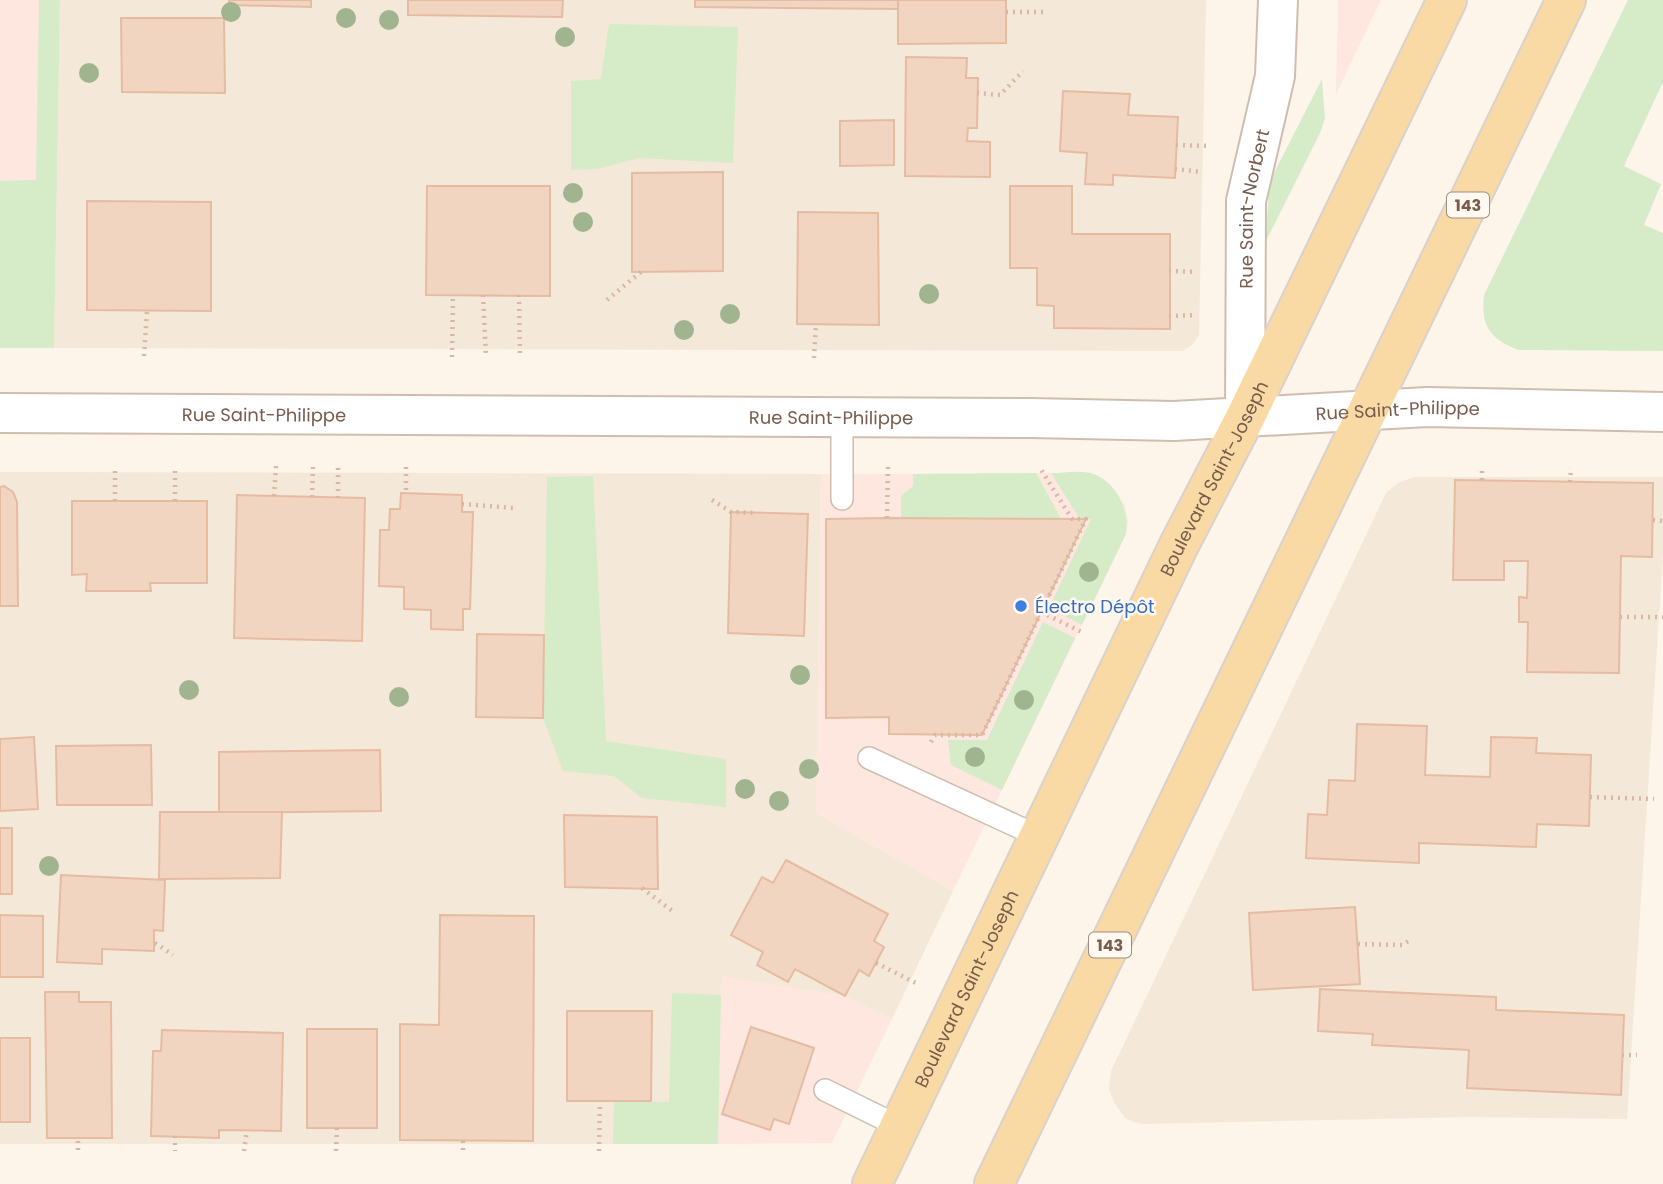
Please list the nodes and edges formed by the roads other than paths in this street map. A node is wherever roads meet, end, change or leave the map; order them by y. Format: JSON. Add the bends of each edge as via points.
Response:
{"nodes":[{"id":1,"x":1278,"y":0,"type":"edge"},
{"id":2,"x":1447,"y":0,"type":"edge"},
{"id":3,"x":1566,"y":0,"type":"edge"},
{"id":4,"x":1369,"y":410,"type":"junction"},
{"id":5,"x":1663,"y":412,"type":"edge"},
{"id":6,"x":0,"y":413,"type":"edge"},
{"id":7,"x":842,"y":417,"type":"junction"},
{"id":8,"x":1245,"y":418,"type":"junction"},
{"id":9,"x":842,"y":499,"type":"dead end"},
{"id":10,"x":869,"y":758,"type":"dead end"},
{"id":11,"x":1040,"y":837,"type":"junction"},
{"id":12,"x":825,"y":1090,"type":"dead end"},
{"id":13,"x":900,"y":1127,"type":"junction"},
{"id":14,"x":872,"y":1184,"type":"edge"},
{"id":15,"x":994,"y":1184,"type":"edge"}],
"edges":[{"from":1,"to":8,"type":"street","name":"Rue Saint-Norbert","via":[[1275,76],[1246,201]]},
{"from":2,"to":8,"type":"main road","name":"Boulevard Saint-Joseph"},
{"from":3,"to":4,"type":"main road","number":"143"},
{"from":4,"to":5,"type":"street","name":"Rue Saint-Philippe"},
{"from":4,"to":8,"type":"street","name":"Rue Saint-Philippe"},
{"from":4,"to":15,"type":"main road","number":"143"},
{"from":6,"to":7,"type":"street","name":"Rue Saint-Philippe"},
{"from":7,"to":8,"type":"street","name":"Rue Saint-Philippe"},
{"from":7,"to":9,"type":"lane"},
{"from":8,"to":11,"type":"main road","name":"Boulevard Saint-Joseph"},
{"from":10,"to":11,"type":"lane"},
{"from":11,"to":13,"type":"main road","name":"Boulevard Saint-Joseph"},
{"from":12,"to":13,"type":"lane"},
{"from":13,"to":14,"type":"main road","name":"Boulevard Saint-Joseph"}]}
